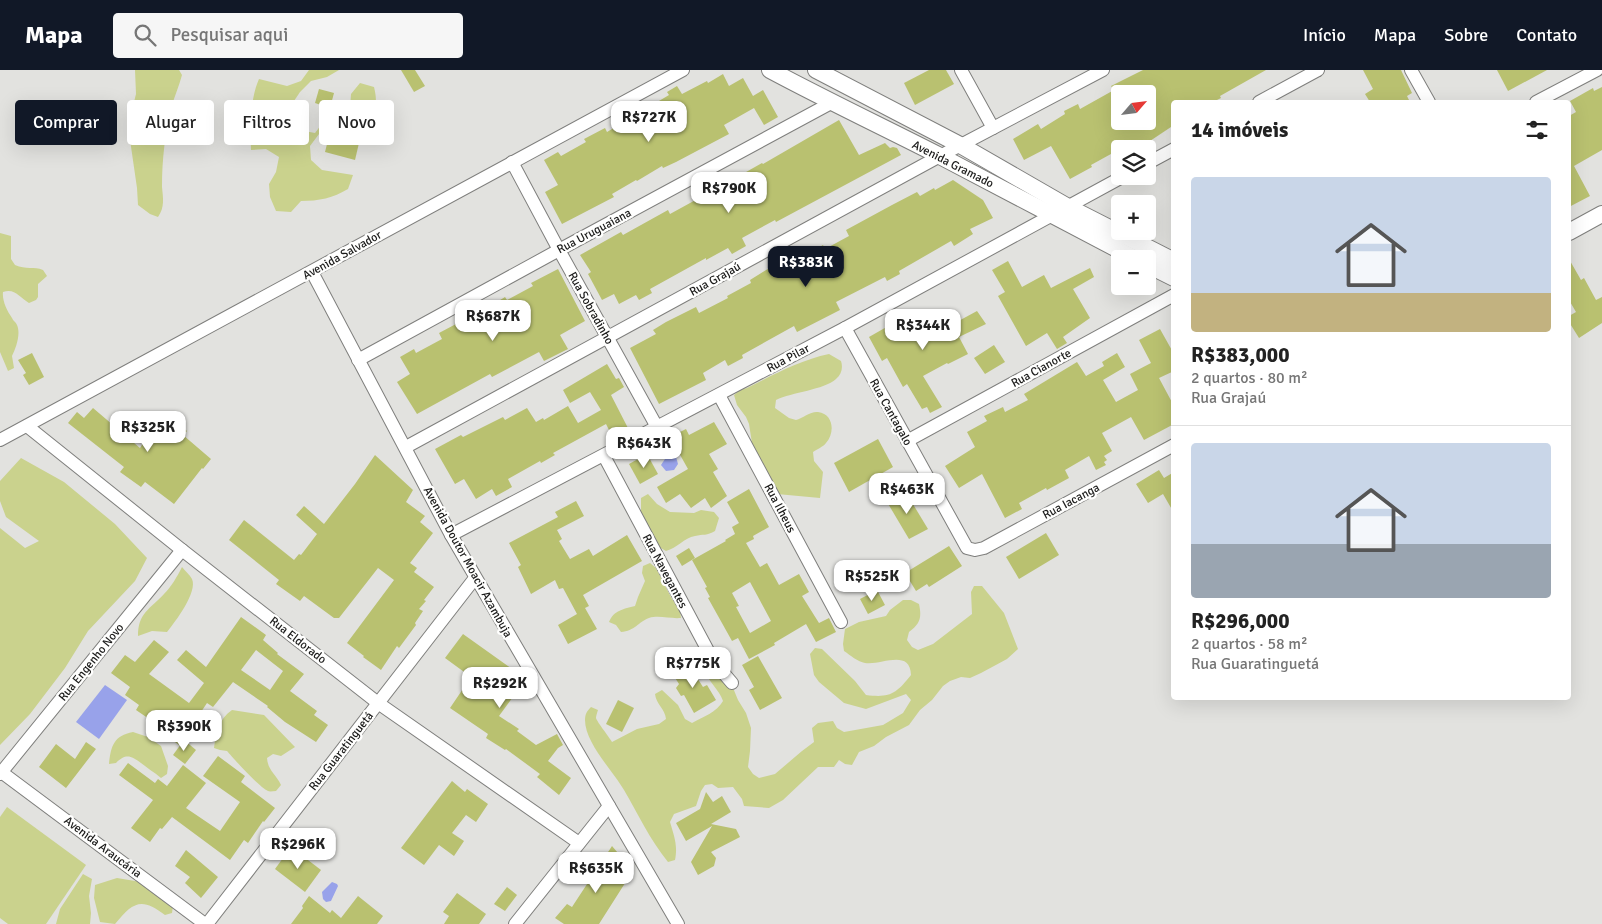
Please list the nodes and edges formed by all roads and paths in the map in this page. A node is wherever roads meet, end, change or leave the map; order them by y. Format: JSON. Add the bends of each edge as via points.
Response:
{"nodes":[{"id":1,"x":683,"y":70,"type":"edge"},
{"id":2,"x":770,"y":70,"type":"edge"},
{"id":3,"x":816,"y":70,"type":"edge"},
{"id":4,"x":961,"y":70,"type":"edge"},
{"id":5,"x":1103,"y":70,"type":"edge"},
{"id":6,"x":1318,"y":70,"type":"edge"},
{"id":7,"x":1411,"y":70,"type":"edge"},
{"id":8,"x":1597,"y":70,"type":"edge"},
{"id":9,"x":1262,"y":100,"type":"edge"},
{"id":10,"x":1428,"y":100,"type":"edge"},
{"id":11,"x":1540,"y":100,"type":"edge"},
{"id":12,"x":831,"y":103,"type":"junction"},
{"id":13,"x":993,"y":128,"type":"junction"},
{"id":14,"x":962,"y":146,"type":"junction"},
{"id":15,"x":1171,"y":151,"type":"edge"},
{"id":16,"x":940,"y":156,"type":"junction"},
{"id":17,"x":1156,"y":159,"type":"edge"},
{"id":18,"x":512,"y":162,"type":"junction"},
{"id":19,"x":1111,"y":183,"type":"edge"},
{"id":20,"x":1068,"y":207,"type":"junction"},
{"id":21,"x":1602,"y":214,"type":"edge"},
{"id":22,"x":1052,"y":216,"type":"junction"},
{"id":23,"x":1571,"y":231,"type":"edge"},
{"id":24,"x":559,"y":250,"type":"junction"},
{"id":25,"x":1118,"y":250,"type":"edge"},
{"id":26,"x":1171,"y":259,"type":"edge"},
{"id":27,"x":1156,"y":269,"type":"edge"},
{"id":28,"x":312,"y":272,"type":"junction"},
{"id":29,"x":1171,"y":276,"type":"edge"},
{"id":30,"x":1171,"y":297,"type":"edge"},
{"id":31,"x":845,"y":328,"type":"junction"},
{"id":32,"x":607,"y":338,"type":"junction"},
{"id":33,"x":358,"y":360,"type":"junction"},
{"id":34,"x":719,"y":395,"type":"junction"},
{"id":35,"x":27,"y":426,"type":"junction"},
{"id":36,"x":657,"y":427,"type":"junction"},
{"id":37,"x":0,"y":440,"type":"edge"},
{"id":38,"x":907,"y":441,"type":"junction"},
{"id":39,"x":1171,"y":447,"type":"edge"},
{"id":40,"x":406,"y":448,"type":"junction"},
{"id":41,"x":604,"y":456,"type":"junction"},
{"id":42,"x":450,"y":535,"type":"junction"},
{"id":43,"x":967,"y":548,"type":"joint"},
{"id":44,"x":182,"y":550,"type":"junction"},
{"id":45,"x":475,"y":578,"type":"junction"},
{"id":46,"x":840,"y":622,"type":"dead end"},
{"id":47,"x":732,"y":683,"type":"dead end"},
{"id":48,"x":378,"y":703,"type":"junction"},
{"id":49,"x":0,"y":772,"type":"edge"},
{"id":50,"x":609,"y":806,"type":"junction"},
{"id":51,"x":579,"y":843,"type":"junction"},
{"id":52,"x":206,"y":924,"type":"edge"},
{"id":53,"x":515,"y":924,"type":"edge"},
{"id":54,"x":678,"y":924,"type":"edge"}],
"edges":[{"from":1,"to":18,"type":"street","name":"Avenida Salvador"},
{"from":2,"to":12,"type":"street","name":"Avenida Gramado"},
{"from":3,"to":14,"type":"street","name":"Avenida Gramado"},
{"from":4,"to":13,"type":"street"},
{"from":5,"to":13,"type":"street","name":"Rua Grajaú"},
{"from":6,"to":9,"type":"street"},
{"from":7,"to":10,"type":"street"},
{"from":8,"to":11,"type":"street"},
{"from":12,"to":16,"type":"street","name":"Avenida Gramado"},
{"from":12,"to":24,"type":"street","name":"Rua Uruguaiana"},
{"from":13,"to":14,"type":"street","name":"Rua Grajaú"},
{"from":14,"to":16,"type":"street","name":"Rua Grajaú"},
{"from":14,"to":20,"type":"street","name":"Avenida Gramado"},
{"from":15,"to":17,"type":"street"},
{"from":16,"to":22,"type":"street","name":"Avenida Gramado"},
{"from":16,"to":32,"type":"street","name":"Rua Grajaú"},
{"from":18,"to":24,"type":"street","name":"Rua Sobradinho"},
{"from":18,"to":28,"type":"street","name":"Avenida Salvador"},
{"from":19,"to":20,"type":"street","name":"Rua Pilar"},
{"from":20,"to":22,"type":"street","name":"Rua Pilar"},
{"from":20,"to":26,"type":"street","name":"Avenida Gramado"},
{"from":21,"to":23,"type":"street"},
{"from":22,"to":25,"type":"street","name":"Avenida Gramado"},
{"from":22,"to":31,"type":"street","name":"Rua Pilar"},
{"from":24,"to":32,"type":"street","name":"Rua Sobradinho"},
{"from":24,"to":33,"type":"street","name":"Rua Uruguaiana"},
{"from":27,"to":29,"type":"street"},
{"from":28,"to":33,"type":"street","name":"Avenida Doutor Moacir Azambuja"},
{"from":28,"to":35,"type":"street","name":"Avenida Salvador"},
{"from":30,"to":38,"type":"street","name":"Rua Cianorte"},
{"from":31,"to":34,"type":"street","name":"Rua Pilar"},
{"from":31,"to":38,"type":"street","name":"Rua Cantagalo"},
{"from":32,"to":36,"type":"street","name":"Rua Sobradinho"},
{"from":32,"to":40,"type":"street","name":"Rua Grajaú"},
{"from":33,"to":40,"type":"street","name":"Avenida Doutor Moacir Azambuja"},
{"from":34,"to":36,"type":"street","name":"Rua Pilar"},
{"from":34,"to":46,"type":"street","name":"Rua Ilheus"},
{"from":35,"to":37,"type":"street","name":"Avenida Salvador"},
{"from":35,"to":44,"type":"street","name":"Rua Eldorado"},
{"from":36,"to":41,"type":"street","name":"Rua Pilar"},
{"from":38,"to":43,"type":"street","name":"Rua Cantagalo"},
{"from":39,"to":43,"type":"street","name":"Rua Iacanga","via":[[984,548]]},
{"from":40,"to":42,"type":"street","name":"Avenida Doutor Moacir Azambuja"},
{"from":41,"to":42,"type":"street","name":"Rua Pilar"},
{"from":41,"to":47,"type":"street","name":"Rua Navegantes","via":[[714,662]]},
{"from":42,"to":45,"type":"street","name":"Avenida Doutor Moacir Azambuja"},
{"from":44,"to":48,"type":"street","name":"Rua Eldorado"},
{"from":44,"to":49,"type":"street","name":"Rua Engenho Novo"},
{"from":45,"to":48,"type":"street","name":"Rua Guaratinguetá"},
{"from":45,"to":50,"type":"street","name":"Avenida Doutor Moacir Azambuja"},
{"from":48,"to":51,"type":"street","name":"Rua Eldorado"},
{"from":48,"to":52,"type":"street","name":"Rua Guaratinguetá"},
{"from":49,"to":52,"type":"street","name":"Avenida Araucária"},
{"from":50,"to":51,"type":"street"},
{"from":50,"to":54,"type":"street","name":"Avenida Doutor Moacir Azambuja"},
{"from":51,"to":53,"type":"street"}]}
